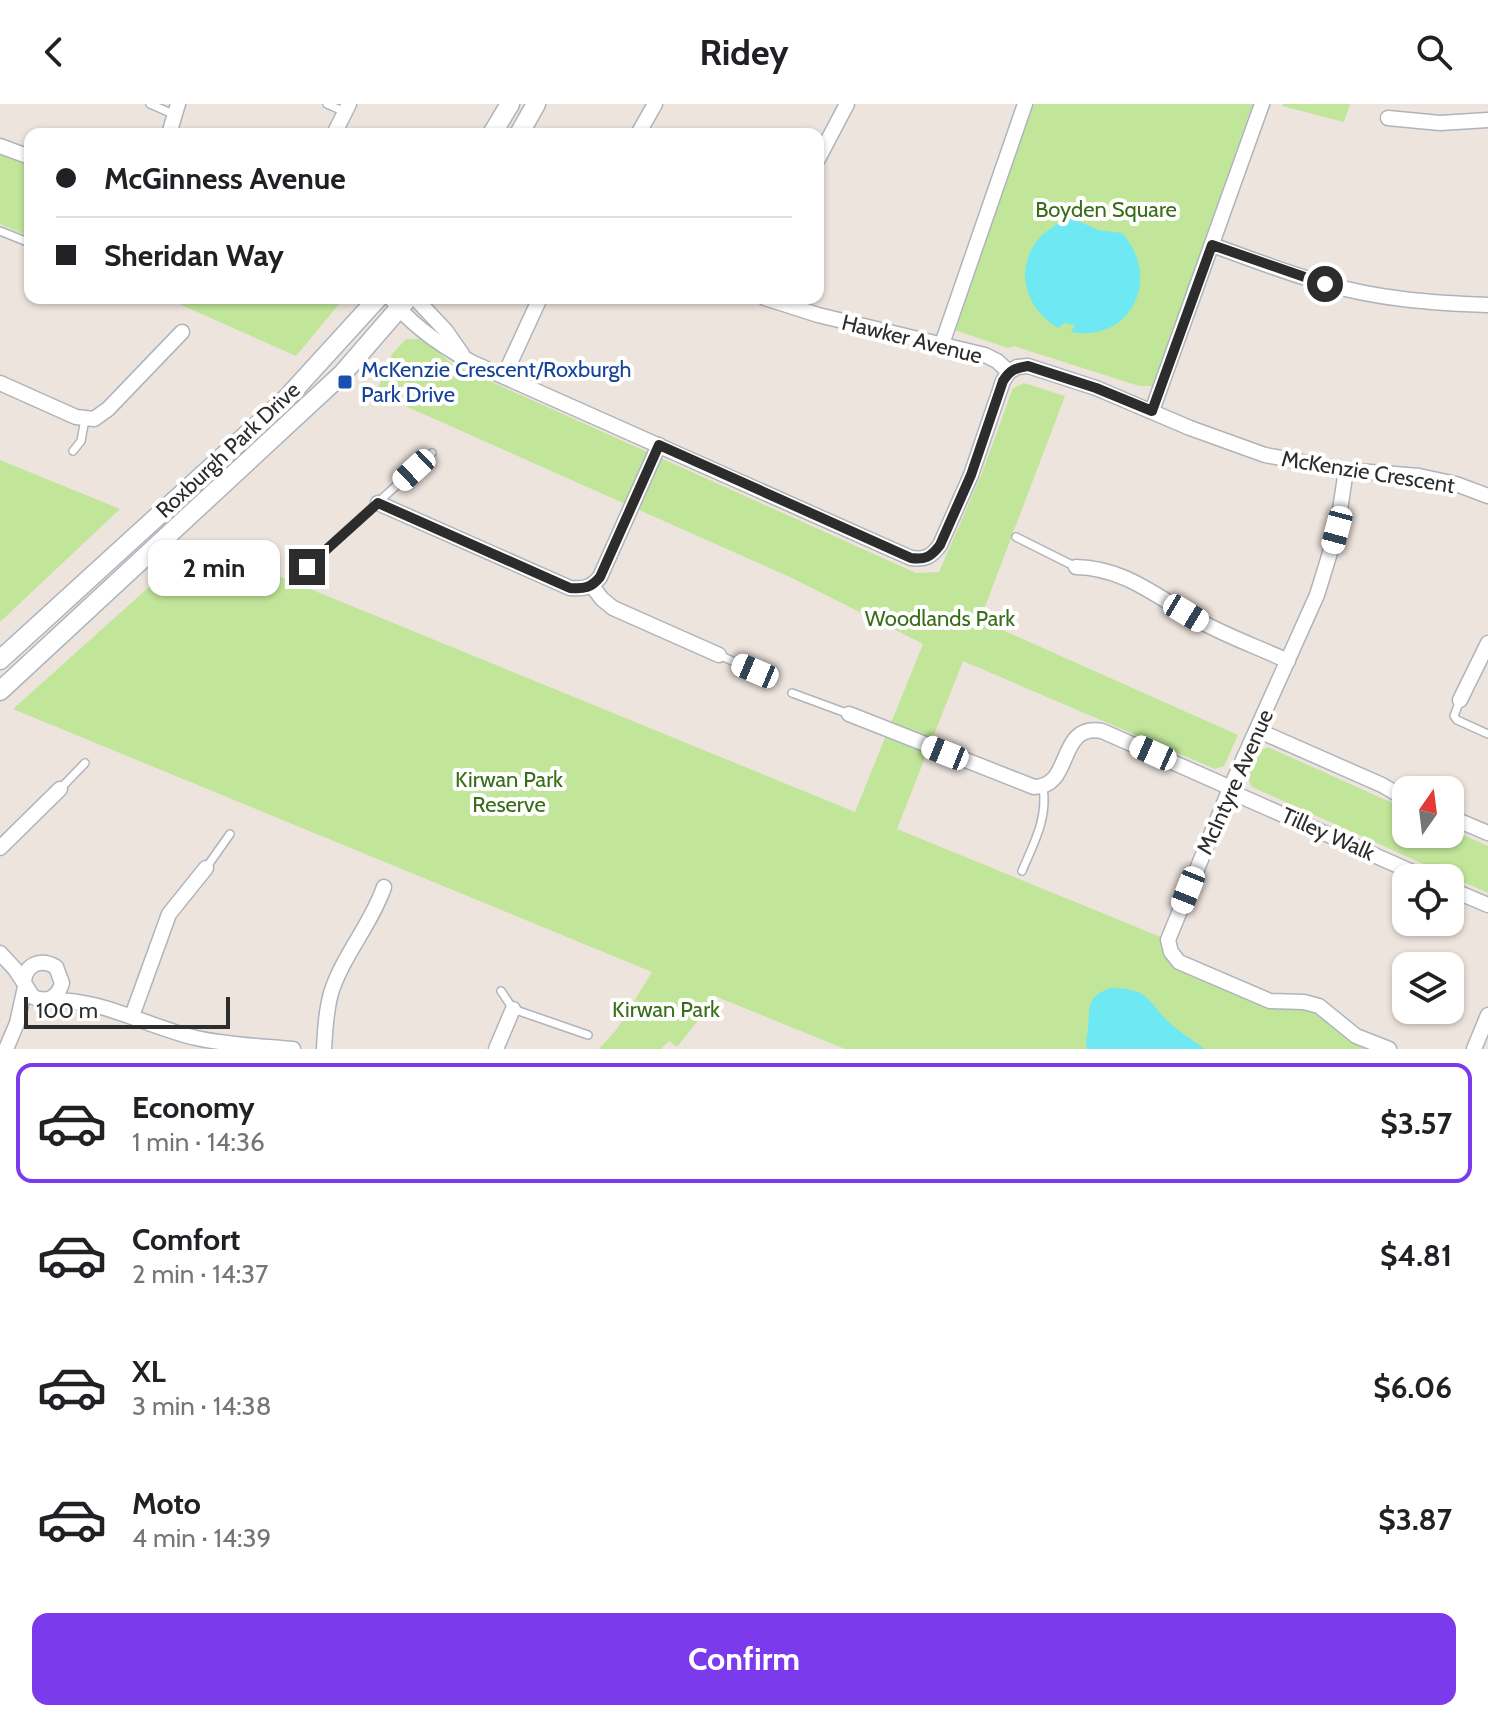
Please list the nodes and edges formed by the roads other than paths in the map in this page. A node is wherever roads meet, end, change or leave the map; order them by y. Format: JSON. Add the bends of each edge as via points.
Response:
{"nodes":[{"id":1,"x":150,"y":104,"type":"edge"},
{"id":2,"x":327,"y":104,"type":"edge"},
{"id":3,"x":510,"y":104,"type":"edge"},
{"id":4,"x":536,"y":104,"type":"edge"},
{"id":5,"x":655,"y":104,"type":"edge"},
{"id":6,"x":847,"y":104,"type":"edge"},
{"id":7,"x":1025,"y":104,"type":"edge"},
{"id":8,"x":1262,"y":104,"type":"edge"},
{"id":9,"x":347,"y":108,"type":"edge"},
{"id":10,"x":175,"y":109,"type":"edge"},
{"id":11,"x":1388,"y":118,"type":"dead end"},
{"id":12,"x":1488,"y":120,"type":"edge"},
{"id":13,"x":337,"y":128,"type":"edge"},
{"id":14,"x":496,"y":128,"type":"edge"},
{"id":15,"x":522,"y":128,"type":"edge"},
{"id":16,"x":641,"y":128,"type":"edge"},
{"id":17,"x":0,"y":146,"type":"edge"},
{"id":18,"x":824,"y":148,"type":"edge"},
{"id":19,"x":24,"y":155,"type":"edge"},
{"id":20,"x":0,"y":231,"type":"edge"},
{"id":21,"x":24,"y":241,"type":"edge"},
{"id":22,"x":1212,"y":245,"type":"junction"},
{"id":23,"x":373,"y":304,"type":"edge"},
{"id":24,"x":397,"y":304,"type":"edge"},
{"id":25,"x":401,"y":304,"type":"edge"},
{"id":26,"x":420,"y":304,"type":"edge"},
{"id":27,"x":537,"y":304,"type":"edge"},
{"id":28,"x":784,"y":304,"type":"edge"},
{"id":29,"x":1488,"y":305,"type":"edge"},
{"id":30,"x":182,"y":332,"type":"dead end"},
{"id":31,"x":942,"y":344,"type":"junction"},
{"id":32,"x":471,"y":362,"type":"junction"},
{"id":33,"x":1009,"y":372,"type":"junction"},
{"id":34,"x":504,"y":376,"type":"junction"},
{"id":35,"x":0,"y":383,"type":"edge"},
{"id":36,"x":1152,"y":411,"type":"junction"},
{"id":37,"x":85,"y":419,"type":"junction"},
{"id":38,"x":659,"y":445,"type":"junction"},
{"id":39,"x":73,"y":451,"type":"dead end"},
{"id":40,"x":432,"y":453,"type":"dead end"},
{"id":41,"x":1346,"y":470,"type":"junction"},
{"id":42,"x":1488,"y":496,"type":"edge"},
{"id":43,"x":378,"y":503,"type":"junction"},
{"id":44,"x":1016,"y":537,"type":"dead end"},
{"id":45,"x":307,"y":567,"type":"dead end"},
{"id":46,"x":1076,"y":567,"type":"joint"},
{"id":47,"x":592,"y":586,"type":"junction"},
{"id":48,"x":1488,"y":643,"type":"edge"},
{"id":49,"x":719,"y":655,"type":"joint"},
{"id":50,"x":0,"y":660,"type":"edge"},
{"id":51,"x":1288,"y":661,"type":"junction"},
{"id":52,"x":755,"y":671,"type":"dead end"},
{"id":53,"x":0,"y":691,"type":"edge"},
{"id":54,"x":792,"y":693,"type":"dead end"},
{"id":55,"x":1460,"y":700,"type":"joint"},
{"id":56,"x":849,"y":714,"type":"joint"},
{"id":57,"x":1257,"y":730,"type":"junction"},
{"id":58,"x":1488,"y":734,"type":"edge"},
{"id":59,"x":85,"y":763,"type":"dead end"},
{"id":60,"x":1043,"y":787,"type":"junction"},
{"id":61,"x":60,"y":789,"type":"joint"},
{"id":62,"x":1230,"y":789,"type":"junction"},
{"id":63,"x":1392,"y":791,"type":"edge"},
{"id":64,"x":1464,"y":823,"type":"edge"},
{"id":65,"x":1488,"y":833,"type":"edge"},
{"id":66,"x":230,"y":834,"type":"dead end"},
{"id":67,"x":0,"y":848,"type":"edge"},
{"id":68,"x":1395,"y":864,"type":"edge"},
{"id":69,"x":206,"y":868,"type":"joint"},
{"id":70,"x":1022,"y":871,"type":"dead end"},
{"id":71,"x":384,"y":887,"type":"dead end"},
{"id":72,"x":1464,"y":895,"type":"edge"},
{"id":73,"x":1488,"y":905,"type":"edge"},
{"id":74,"x":0,"y":953,"type":"edge"},
{"id":75,"x":38,"y":962,"type":"junction"},
{"id":76,"x":62,"y":977,"type":"junction"},
{"id":77,"x":24,"y":984,"type":"junction"},
{"id":78,"x":501,"y":991,"type":"dead end"},
{"id":79,"x":46,"y":1000,"type":"junction"},
{"id":80,"x":89,"y":1002,"type":"junction"},
{"id":81,"x":513,"y":1009,"type":"junction"},
{"id":82,"x":1488,"y":1015,"type":"edge"},
{"id":83,"x":132,"y":1016,"type":"junction"},
{"id":84,"x":17,"y":1023,"type":"junction"},
{"id":85,"x":588,"y":1035,"type":"dead end"},
{"id":86,"x":191,"y":1043,"type":"edge"},
{"id":87,"x":6,"y":1049,"type":"edge"},
{"id":88,"x":293,"y":1049,"type":"edge"},
{"id":89,"x":324,"y":1049,"type":"edge"},
{"id":90,"x":496,"y":1049,"type":"edge"},
{"id":91,"x":1389,"y":1049,"type":"edge"},
{"id":92,"x":1474,"y":1049,"type":"edge"}],
"edges":[{"from":1,"to":10,"type":"lane"},
{"from":2,"to":9,"type":"lane"},
{"from":3,"to":14,"type":"street"},
{"from":4,"to":15,"type":"street"},
{"from":5,"to":16,"type":"street"},
{"from":6,"to":18,"type":"street"},
{"from":7,"to":31,"type":"street"},
{"from":8,"to":22,"type":"street"},
{"from":9,"to":13,"type":"street"},
{"from":11,"to":12,"type":"street"},
{"from":17,"to":19,"type":"street"},
{"from":20,"to":21,"type":"lane"},
{"from":22,"to":29,"type":"street","via":[[1325,284],[1417,301]]},
{"from":22,"to":36,"type":"street"},
{"from":23,"to":50,"type":"street","name":"Roxburgh Park Drive","via":[[285,400]]},
{"from":24,"to":53,"type":"street","name":"Roxburgh Park Drive","via":[[343,373]]},
{"from":25,"to":32,"type":"street","via":[[437,341]]},
{"from":26,"to":32,"type":"street"},
{"from":27,"to":34,"type":"street"},
{"from":28,"to":31,"type":"street","name":"Hawker Avenue"},
{"from":30,"to":37,"type":"street","via":[[102,415]]},
{"from":31,"to":33,"type":"street","name":"Hawker Avenue","via":[[985,355]]},
{"from":32,"to":34,"type":"street"},
{"from":33,"to":36,"type":"street","name":"McKenzie Crescent","via":[[1028,366]]},
{"from":33,"to":38,"type":"street","via":[[940,545],[923,560]]},
{"from":34,"to":38,"type":"street"},
{"from":35,"to":37,"type":"street"},
{"from":36,"to":41,"type":"street","name":"McKenzie Crescent","via":[[1265,455]]},
{"from":37,"to":39,"type":"lane"},
{"from":38,"to":47,"type":"street"},
{"from":40,"to":43,"type":"lane"},
{"from":41,"to":42,"type":"street","name":"McKenzie Crescent","via":[[1419,476]]},
{"from":41,"to":51,"type":"street","name":"McIntyre Avenue","via":[[1328,566]]},
{"from":43,"to":45,"type":"lane"},
{"from":43,"to":47,"type":"street","via":[[570,588]]},
{"from":44,"to":46,"type":"lane"},
{"from":46,"to":51,"type":"street","via":[[1116,572],[1201,622]]},
{"from":47,"to":49,"type":"street","via":[[613,608]]},
{"from":48,"to":55,"type":"street"},
{"from":49,"to":52,"type":"lane"},
{"from":51,"to":57,"type":"street","name":"McIntyre Avenue"},
{"from":54,"to":56,"type":"lane"},
{"from":55,"to":58,"type":"lane","via":[[1457,720]]},
{"from":56,"to":60,"type":"street","via":[[1024,785]]},
{"from":57,"to":62,"type":"street","name":"McIntyre Avenue"},
{"from":57,"to":63,"type":"street"},
{"from":59,"to":61,"type":"lane"},
{"from":60,"to":62,"type":"street","name":"Tilley Walk","via":[[1057,776],[1077,735],[1090,728]]},
{"from":60,"to":70,"type":"lane","via":[[1043,821]]},
{"from":61,"to":67,"type":"street"},
{"from":62,"to":68,"type":"street","name":"Tilley Walk"},
{"from":62,"to":91,"type":"street","name":"McIntyre Avenue","via":[[1168,940],[1171,952],[1179,962],[1270,1001],[1319,1006],[1356,1036]]},
{"from":64,"to":65,"type":"street"},
{"from":66,"to":69,"type":"lane"},
{"from":69,"to":83,"type":"street","via":[[169,914]]},
{"from":71,"to":89,"type":"street","via":[[331,994]]},
{"from":72,"to":73,"type":"street"},
{"from":74,"to":75,"type":"street"},
{"from":74,"to":77,"type":"street"},
{"from":75,"to":76,"type":"street","via":[[56,967]]},
{"from":75,"to":77,"type":"street","via":[[28,969]]},
{"from":76,"to":79,"type":"street","via":[[61,989]]},
{"from":76,"to":80,"type":"street"},
{"from":77,"to":79,"type":"street","via":[[33,997]]},
{"from":77,"to":84,"type":"street"},
{"from":78,"to":81,"type":"lane"},
{"from":79,"to":80,"type":"street"},
{"from":79,"to":84,"type":"street"},
{"from":80,"to":83,"type":"street"},
{"from":81,"to":85,"type":"lane"},
{"from":81,"to":90,"type":"street"},
{"from":82,"to":92,"type":"street"},
{"from":83,"to":86,"type":"street"},
{"from":84,"to":87,"type":"street"},
{"from":86,"to":88,"type":"street"}]}
